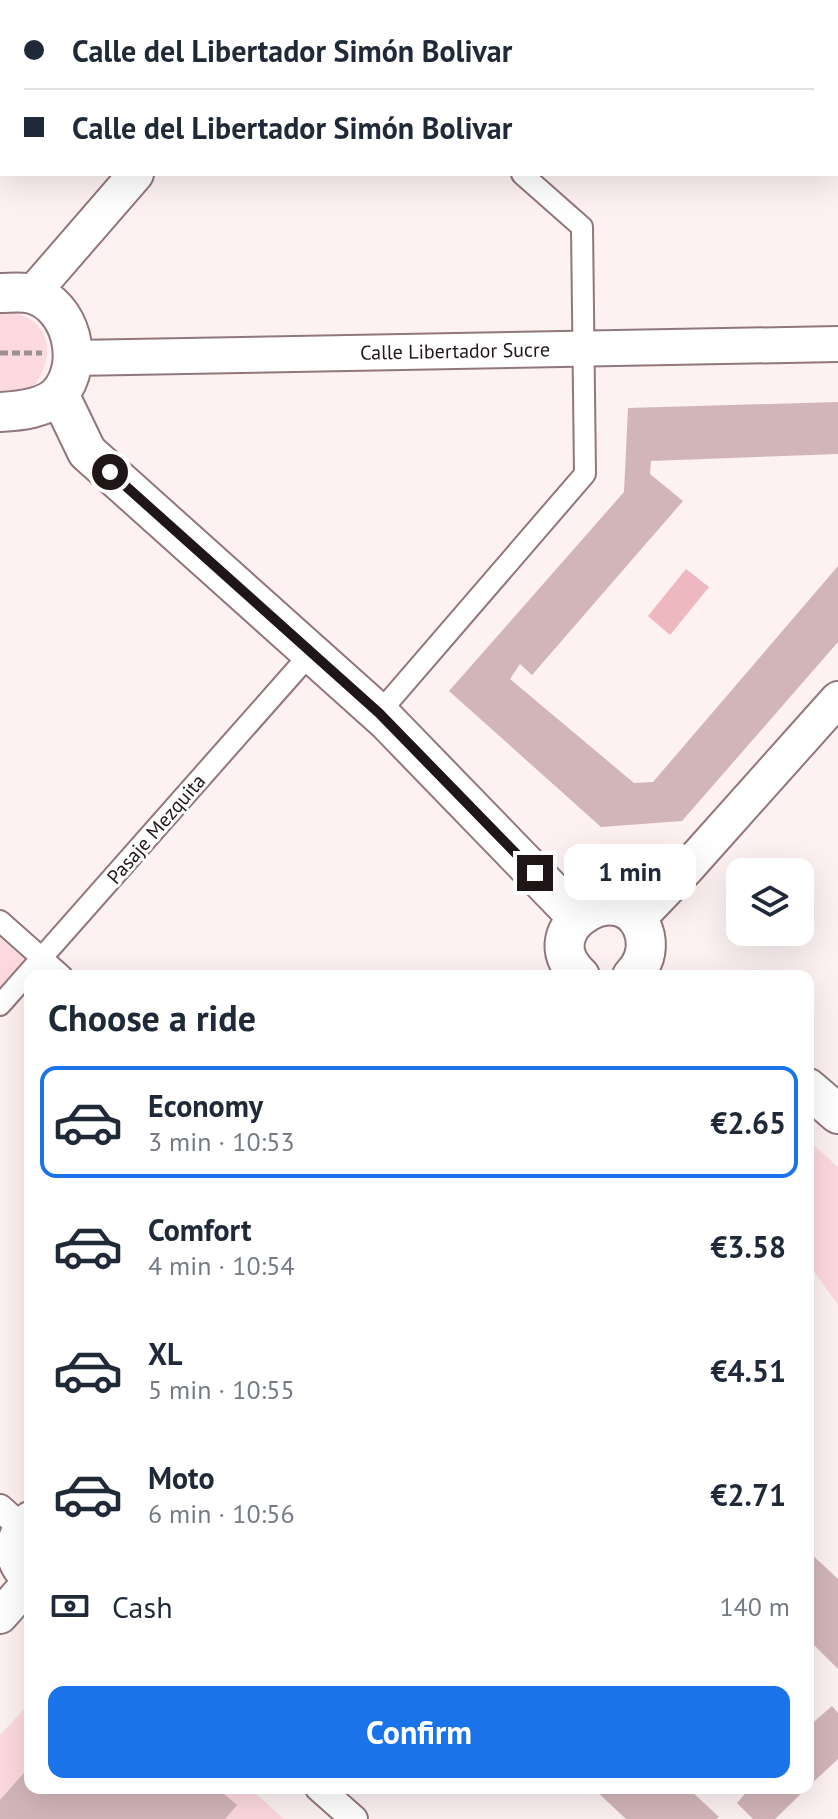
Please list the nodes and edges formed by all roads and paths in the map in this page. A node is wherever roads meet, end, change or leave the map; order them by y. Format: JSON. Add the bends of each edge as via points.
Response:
{"nodes":[{"id":1,"x":134,"y":176,"type":"edge"},
{"id":2,"x":524,"y":176,"type":"edge"},
{"id":3,"x":16,"y":294,"type":"edge"},
{"id":4,"x":838,"y":344,"type":"edge"},
{"id":5,"x":583,"y":349,"type":"junction"},
{"id":6,"x":0,"y":353,"type":"edge"},
{"id":7,"x":60,"y":355,"type":"junction"},
{"id":8,"x":59,"y":394,"type":"junction"},
{"id":9,"x":0,"y":412,"type":"edge"},
{"id":10,"x":311,"y":653,"type":"junction"},
{"id":11,"x":838,"y":699,"type":"edge"},
{"id":12,"x":379,"y":713,"type":"junction"},
{"id":13,"x":577,"y":917,"type":"junction"},
{"id":14,"x":637,"y":920,"type":"junction"},
{"id":15,"x":0,"y":921,"type":"edge"},
{"id":16,"x":42,"y":958,"type":"junction"},
{"id":17,"x":31,"y":970,"type":"edge"},
{"id":18,"x":55,"y":970,"type":"edge"},
{"id":19,"x":575,"y":970,"type":"edge"},
{"id":20,"x":643,"y":970,"type":"edge"},
{"id":21,"x":24,"y":978,"type":"edge"},
{"id":22,"x":0,"y":1005,"type":"edge"},
{"id":23,"x":814,"y":1093,"type":"edge"},
{"id":24,"x":838,"y":1114,"type":"edge"},
{"id":25,"x":17,"y":1518,"type":"edge"},
{"id":26,"x":24,"y":1573,"type":"edge"},
{"id":27,"x":24,"y":1588,"type":"edge"},
{"id":28,"x":0,"y":1616,"type":"edge"},
{"id":29,"x":326,"y":1794,"type":"edge"},
{"id":30,"x":354,"y":1819,"type":"edge"}],
"edges":[{"from":1,"to":3,"type":"street"},
{"from":2,"to":5,"type":"street","via":[[582,227]]},
{"from":3,"to":7,"type":"main road","via":[[56,308],[70,331]]},
{"from":4,"to":5,"type":"street","name":"Calle Libertador Sucre"},
{"from":5,"to":7,"type":"street","name":"Calle Libertador Sucre"},
{"from":5,"to":12,"type":"street","via":[[585,474]]},
{"from":6,"to":7,"type":"path"},
{"from":7,"to":8,"type":"main road","via":[[68,378]]},
{"from":8,"to":9,"type":"main road","via":[[41,405]]},
{"from":8,"to":10,"type":"main road","via":[[87,452]]},
{"from":10,"to":12,"type":"main road"},
{"from":10,"to":16,"type":"street","name":"Pasaje Mezquita"},
{"from":11,"to":14,"type":"street"},
{"from":12,"to":13,"type":"main road"},
{"from":13,"to":14,"type":"main road","via":[[588,909],[615,906]]},
{"from":13,"to":19,"type":"main road","via":[[565,950]]},
{"from":14,"to":20,"type":"main road","via":[[646,944]]},
{"from":15,"to":16,"type":"street"},
{"from":16,"to":17,"type":"street","name":"Pasaje Mezquita"},
{"from":16,"to":18,"type":"street"},
{"from":21,"to":22,"type":"street","name":"Pasaje Mezquita"},
{"from":23,"to":24,"type":"main road"},
{"from":25,"to":26,"type":"street","via":[[13,1550]]},
{"from":27,"to":28,"type":"street"},
{"from":29,"to":30,"type":"street"}]}
